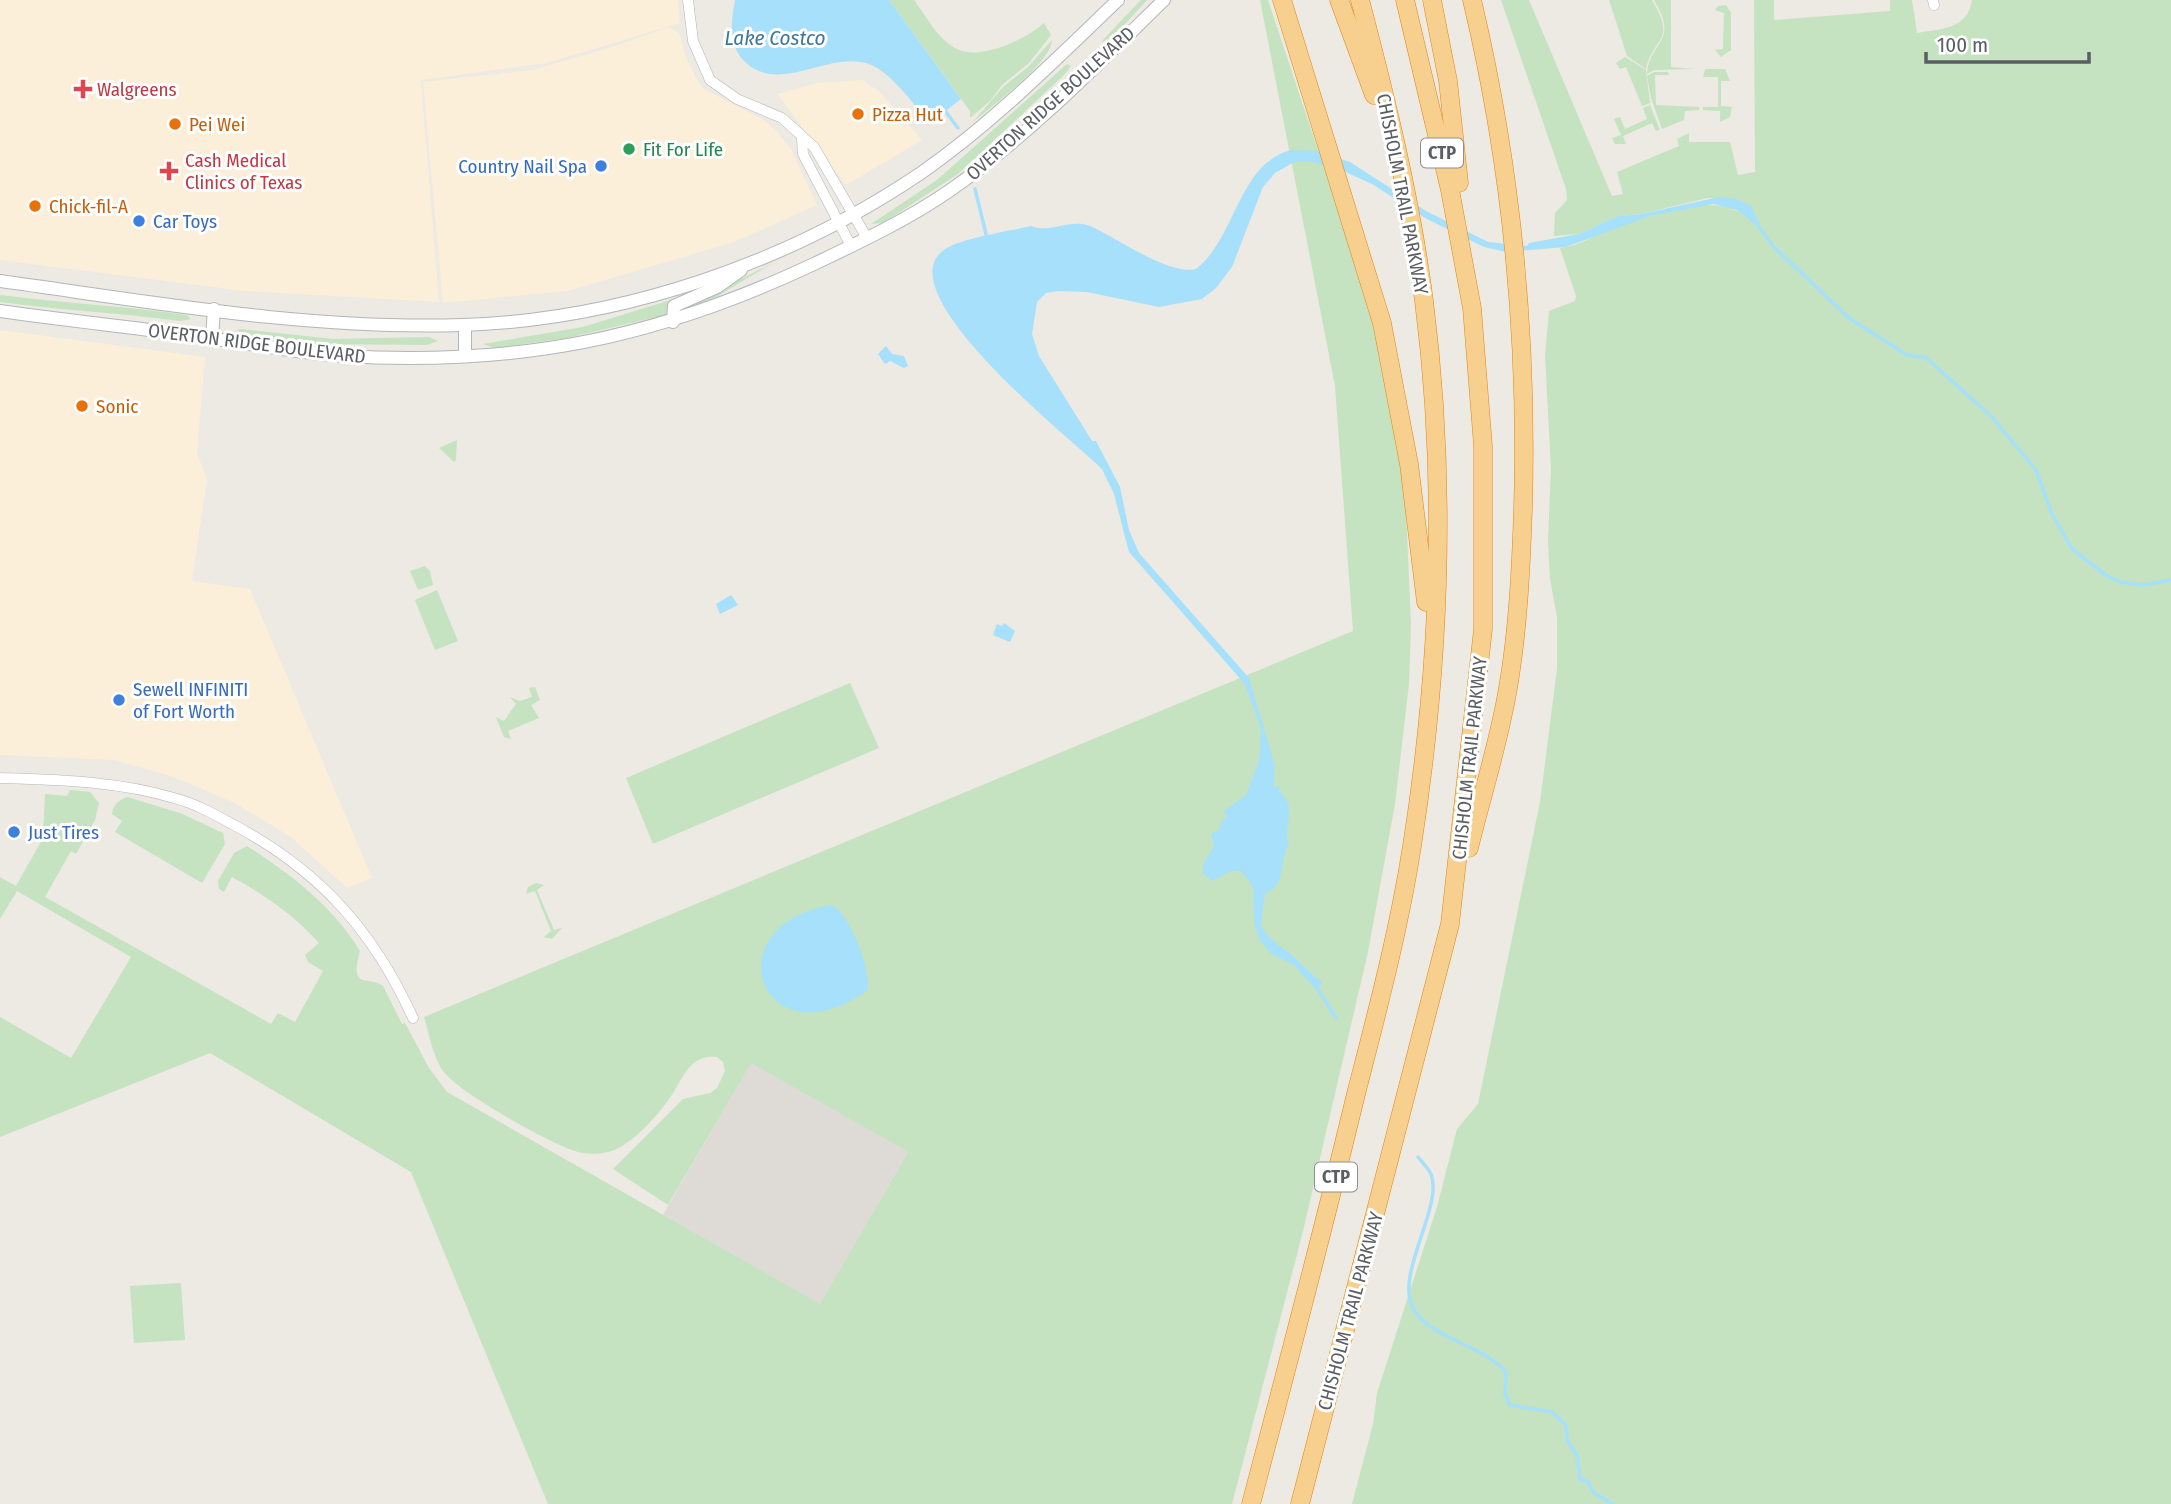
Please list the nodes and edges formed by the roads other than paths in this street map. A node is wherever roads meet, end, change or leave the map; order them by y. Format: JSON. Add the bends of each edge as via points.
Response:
{"nodes":[{"id":1,"x":688,"y":0,"type":"edge"},
{"id":2,"x":1118,"y":0,"type":"edge"},
{"id":3,"x":1164,"y":0,"type":"edge"},
{"id":4,"x":1282,"y":0,"type":"edge"},
{"id":5,"x":1339,"y":0,"type":"edge"},
{"id":6,"x":1360,"y":0,"type":"edge"},
{"id":7,"x":1405,"y":0,"type":"edge"},
{"id":8,"x":1432,"y":0,"type":"edge"},
{"id":9,"x":1472,"y":0,"type":"edge"},
{"id":10,"x":802,"y":139,"type":"junction"},
{"id":11,"x":1402,"y":174,"type":"junction"},
{"id":12,"x":852,"y":213,"type":"junction"},
{"id":13,"x":837,"y":221,"type":"junction"},
{"id":14,"x":867,"y":238,"type":"junction"},
{"id":15,"x":851,"y":246,"type":"junction"},
{"id":16,"x":753,"y":262,"type":"junction"},
{"id":17,"x":0,"y":281,"type":"edge"},
{"id":18,"x":1472,"y":308,"type":"junction"},
{"id":19,"x":214,"y":309,"type":"junction"},
{"id":20,"x":0,"y":311,"type":"edge"},
{"id":21,"x":673,"y":322,"type":"junction"},
{"id":22,"x":465,"y":325,"type":"junction"},
{"id":23,"x":212,"y":338,"type":"junction"},
{"id":24,"x":465,"y":356,"type":"junction"},
{"id":25,"x":1433,"y":661,"type":"junction"},
{"id":26,"x":0,"y":778,"type":"edge"},
{"id":27,"x":1450,"y":924,"type":"junction"},
{"id":28,"x":413,"y":1018,"type":"dead end"},
{"id":29,"x":1251,"y":1504,"type":"edge"},
{"id":30,"x":1300,"y":1504,"type":"edge"}],
"edges":[{"from":1,"to":10,"type":"street","via":[[695,49],[709,80],[737,99],[782,118]]},
{"from":2,"to":12,"type":"street","name":"OVERTON RIDGE BOULEVARD","via":[[978,129],[920,173]]},
{"from":3,"to":14,"type":"street","name":"OVERTON RIDGE BOULEVARD","via":[[1001,151],[950,190]]},
{"from":4,"to":25,"type":"highway","via":[[1382,324],[1409,464]]},
{"from":5,"to":11,"type":"highway"},
{"from":6,"to":11,"type":"highway","name":"CHISHOLM TRAIL PARKWAY","number":"CTP"},
{"from":7,"to":18,"type":"highway","name":"CHISHOLM TRAIL PARKWAY","number":"CTP","via":[[1448,179]]},
{"from":8,"to":18,"type":"highway","via":[[1448,80]]},
{"from":9,"to":27,"type":"highway","via":[[1490,76],[1518,280],[1524,473],[1508,689]]},
{"from":10,"to":12,"type":"street","via":[[814,147]]},
{"from":10,"to":13,"type":"street","via":[[803,154]]},
{"from":11,"to":25,"type":"highway","name":"CHISHOLM TRAIL PARKWAY","number":"CTP","via":[[1429,355],[1437,484]]},
{"from":12,"to":13,"type":"street","name":"OVERTON RIDGE BOULEVARD"},
{"from":12,"to":14,"type":"street"},
{"from":13,"to":15,"type":"street"},
{"from":13,"to":16,"type":"street","name":"OVERTON RIDGE BOULEVARD"},
{"from":14,"to":15,"type":"street","name":"OVERTON RIDGE BOULEVARD"},
{"from":15,"to":21,"type":"street","name":"OVERTON RIDGE BOULEVARD","via":[[750,294]]},
{"from":16,"to":21,"type":"street","via":[[718,287],[674,306]]},
{"from":16,"to":22,"type":"street","name":"OVERTON RIDGE BOULEVARD","via":[[604,308]]},
{"from":17,"to":19,"type":"street","name":"OVERTON RIDGE BOULEVARD"},
{"from":18,"to":27,"type":"highway","name":"CHISHOLM TRAIL PARKWAY","number":"CTP","via":[[1485,522],[1483,629]]},
{"from":19,"to":22,"type":"street","name":"OVERTON RIDGE BOULEVARD","via":[[347,323]]},
{"from":19,"to":23,"type":"street"},
{"from":20,"to":23,"type":"street","name":"OVERTON RIDGE BOULEVARD"},
{"from":21,"to":24,"type":"street","name":"OVERTON RIDGE BOULEVARD","via":[[556,348]]},
{"from":22,"to":24,"type":"street"},
{"from":23,"to":24,"type":"street","name":"OVERTON RIDGE BOULEVARD","via":[[340,356]]},
{"from":25,"to":29,"type":"highway","name":"CHISHOLM TRAIL PARKWAY","number":"CTP","via":[[1418,804],[1398,922]]},
{"from":26,"to":28,"type":"street","via":[[111,785],[175,798],[258,837],[293,859],[326,889],[375,946]]},
{"from":27,"to":30,"type":"highway","name":"CHISHOLM TRAIL PARKWAY","number":"CTP"}]}
